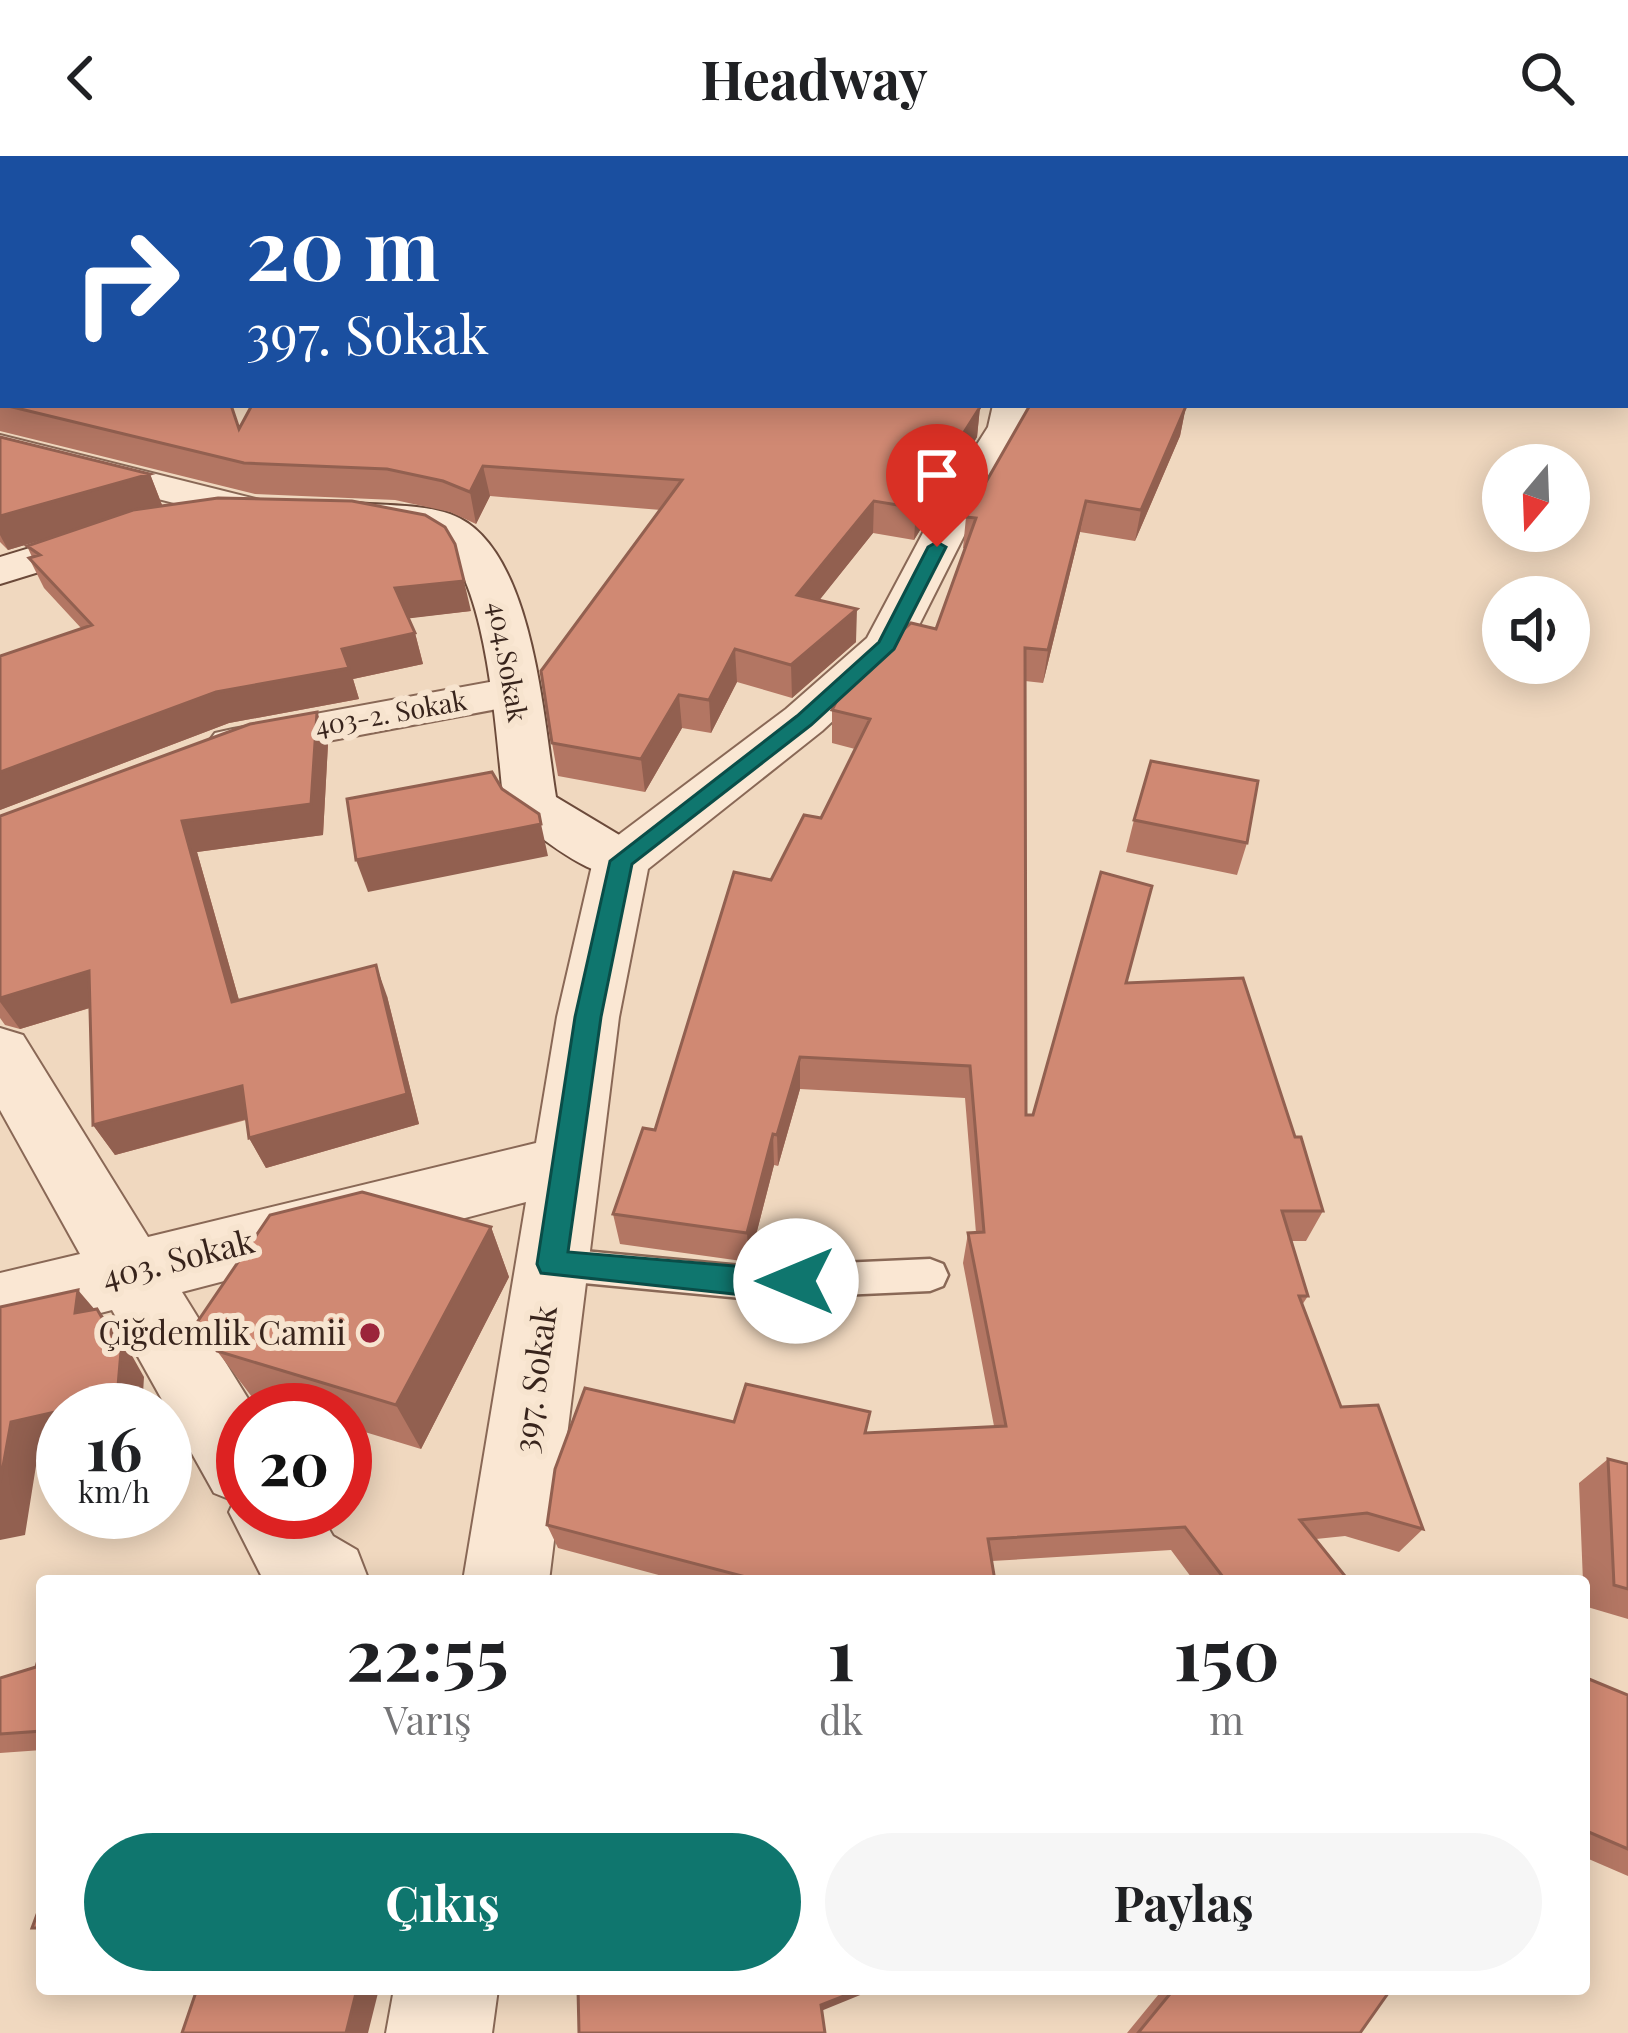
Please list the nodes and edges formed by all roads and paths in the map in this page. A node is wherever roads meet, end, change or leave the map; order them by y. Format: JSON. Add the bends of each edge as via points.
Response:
{"nodes":[{"id":1,"x":995,"y":417,"type":"edge"},
{"id":2,"x":0,"y":447,"type":"edge"},
{"id":3,"x":283,"y":511,"type":"junction"},
{"id":4,"x":0,"y":571,"type":"edge"},
{"id":5,"x":512,"y":693,"type":"junction"},
{"id":6,"x":184,"y":762,"type":"edge"},
{"id":7,"x":621,"y":861,"type":"junction"},
{"id":8,"x":0,"y":1052,"type":"edge"},
{"id":9,"x":566,"y":1164,"type":"junction"},
{"id":10,"x":552,"y":1264,"type":"junction"},
{"id":11,"x":128,"y":1271,"type":"junction"},
{"id":12,"x":930,"y":1275,"type":"dead end"},
{"id":13,"x":0,"y":1306,"type":"edge"},
{"id":14,"x":216,"y":1419,"type":"edge"},
{"id":15,"x":287,"y":1539,"type":"edge"},
{"id":16,"x":317,"y":1575,"type":"edge"},
{"id":17,"x":507,"y":1575,"type":"edge"},
{"id":18,"x":445,"y":1995,"type":"edge"},
{"id":19,"x":439,"y":2033,"type":"edge"}],
"edges":[{"from":1,"to":7,"type":"street","via":[[887,645],[804,721]]},
{"from":2,"to":3,"type":"street"},
{"from":3,"to":4,"type":"street","name":"404.Sokak","via":[[182,514]]},
{"from":3,"to":5,"type":"street","name":"404.Sokak","via":[[439,524],[472,546],[498,596]]},
{"from":5,"to":6,"type":"street","name":"403-2. Sokak","via":[[249,738]]},
{"from":5,"to":7,"type":"street","name":"404.Sokak","via":[[531,805]]},
{"from":7,"to":9,"type":"street","name":"397. Sokak"},
{"from":8,"to":11,"type":"street"},
{"from":9,"to":10,"type":"street","name":"397. Sokak"},
{"from":9,"to":11,"type":"street","name":"403. Sokak"},
{"from":10,"to":12,"type":"lane","via":[[752,1283]]},
{"from":10,"to":17,"type":"street","name":"397. Sokak"},
{"from":11,"to":13,"type":"street","name":"403. Sokak"},
{"from":11,"to":14,"type":"street"},
{"from":15,"to":16,"type":"street"},
{"from":18,"to":19,"type":"street"}]}
